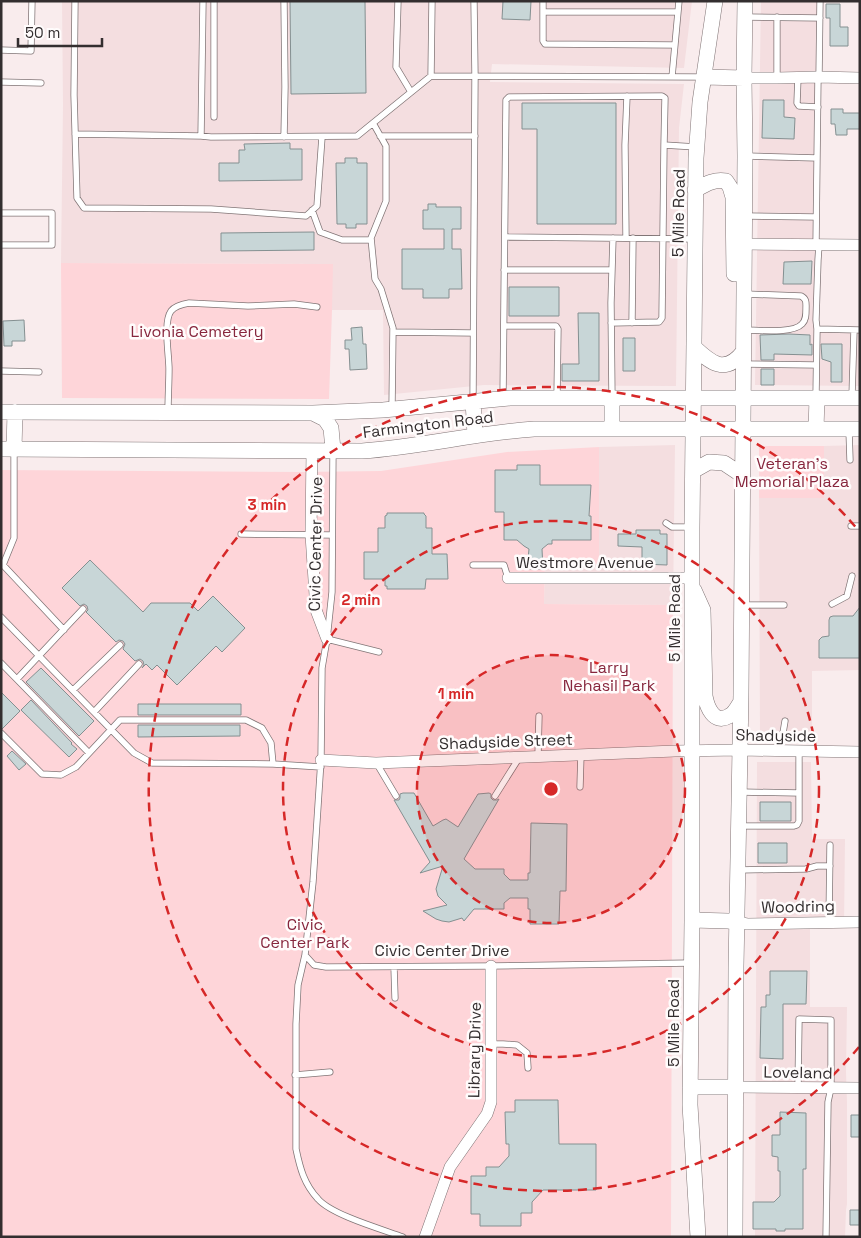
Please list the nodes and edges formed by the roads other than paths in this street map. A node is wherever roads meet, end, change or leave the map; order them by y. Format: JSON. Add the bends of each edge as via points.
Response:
{"nodes":[{"id":1,"x":32,"y":1,"type":"edge"},
{"id":2,"x":75,"y":1,"type":"edge"},
{"id":3,"x":203,"y":1,"type":"edge"},
{"id":4,"x":214,"y":1,"type":"edge"},
{"id":5,"x":284,"y":1,"type":"edge"},
{"id":6,"x":398,"y":1,"type":"edge"},
{"id":7,"x":432,"y":1,"type":"edge"},
{"id":8,"x":474,"y":1,"type":"edge"},
{"id":9,"x":543,"y":1,"type":"edge"},
{"id":10,"x":679,"y":1,"type":"edge"},
{"id":11,"x":715,"y":1,"type":"edge"},
{"id":12,"x":746,"y":1,"type":"edge"},
{"id":13,"x":820,"y":1,"type":"edge"},
{"id":14,"x":543,"y":12,"type":"junction"},
{"id":15,"x":678,"y":12,"type":"junction"},
{"id":16,"x":745,"y":17,"type":"junction"},
{"id":17,"x":777,"y":17,"type":"junction"},
{"id":18,"x":820,"y":18,"type":"junction"},
{"id":19,"x":674,"y":45,"type":"junction"},
{"id":20,"x":1,"y":50,"type":"edge"},
{"id":21,"x":431,"y":76,"type":"junction"},
{"id":22,"x":475,"y":76,"type":"junction"},
{"id":23,"x":672,"y":77,"type":"junction"},
{"id":24,"x":704,"y":77,"type":"junction"},
{"id":25,"x":798,"y":77,"type":"junction"},
{"id":26,"x":819,"y":77,"type":"junction"},
{"id":27,"x":744,"y":78,"type":"junction"},
{"id":28,"x":777,"y":78,"type":"junction"},
{"id":29,"x":860,"y":78,"type":"edge"},
{"id":30,"x":1,"y":82,"type":"edge"},
{"id":31,"x":41,"y":82,"type":"dead end"},
{"id":32,"x":411,"y":92,"type":"junction"},
{"id":33,"x":627,"y":96,"type":"junction"},
{"id":34,"x":818,"y":106,"type":"junction"},
{"id":35,"x":214,"y":117,"type":"dead end"},
{"id":36,"x":373,"y":123,"type":"junction"},
{"id":37,"x":76,"y":134,"type":"junction"},
{"id":38,"x":201,"y":136,"type":"junction"},
{"id":39,"x":380,"y":136,"type":"junction"},
{"id":40,"x":475,"y":136,"type":"junction"},
{"id":41,"x":284,"y":137,"type":"junction"},
{"id":42,"x":322,"y":137,"type":"junction"},
{"id":43,"x":664,"y":145,"type":"junction"},
{"id":44,"x":696,"y":147,"type":"junction"},
{"id":45,"x":745,"y":156,"type":"junction"},
{"id":46,"x":817,"y":158,"type":"junction"},
{"id":47,"x":695,"y":190,"type":"junction"},
{"id":48,"x":312,"y":210,"type":"junction"},
{"id":49,"x":1,"y":213,"type":"edge"},
{"id":50,"x":744,"y":216,"type":"junction"},
{"id":51,"x":816,"y":217,"type":"junction"},
{"id":52,"x":505,"y":237,"type":"junction"},
{"id":53,"x":613,"y":238,"type":"junction"},
{"id":54,"x":630,"y":238,"type":"junction"},
{"id":55,"x":664,"y":239,"type":"junction"},
{"id":56,"x":695,"y":239,"type":"junction"},
{"id":57,"x":371,"y":240,"type":"junction"},
{"id":58,"x":744,"y":244,"type":"junction"},
{"id":59,"x":1,"y":245,"type":"edge"},
{"id":60,"x":818,"y":245,"type":"junction"},
{"id":61,"x":860,"y":245,"type":"edge"},
{"id":62,"x":504,"y":270,"type":"junction"},
{"id":63,"x":612,"y":270,"type":"junction"},
{"id":64,"x":743,"y":292,"type":"junction"},
{"id":65,"x":318,"y":307,"type":"dead end"},
{"id":66,"x":611,"y":323,"type":"junction"},
{"id":67,"x":632,"y":323,"type":"junction"},
{"id":68,"x":504,"y":326,"type":"junction"},
{"id":69,"x":817,"y":329,"type":"junction"},
{"id":70,"x":743,"y":330,"type":"junction"},
{"id":71,"x":857,"y":330,"type":"edge"},
{"id":72,"x":393,"y":332,"type":"junction"},
{"id":73,"x":473,"y":334,"type":"junction"},
{"id":74,"x":694,"y":347,"type":"junction"},
{"id":75,"x":743,"y":358,"type":"junction"},
{"id":76,"x":816,"y":365,"type":"junction"},
{"id":77,"x":1,"y":371,"type":"edge"},
{"id":78,"x":39,"y":372,"type":"dead end"},
{"id":79,"x":503,"y":398,"type":"junction"},
{"id":80,"x":557,"y":398,"type":"junction"},
{"id":81,"x":612,"y":398,"type":"junction"},
{"id":82,"x":693,"y":398,"type":"junction"},
{"id":83,"x":742,"y":398,"type":"junction"},
{"id":84,"x":817,"y":398,"type":"junction"},
{"id":85,"x":856,"y":398,"type":"edge"},
{"id":86,"x":472,"y":401,"type":"junction"},
{"id":87,"x":392,"y":409,"type":"junction"},
{"id":88,"x":8,"y":412,"type":"edge"},
{"id":89,"x":168,"y":412,"type":"junction"},
{"id":90,"x":313,"y":413,"type":"junction"},
{"id":91,"x":612,"y":428,"type":"junction"},
{"id":92,"x":694,"y":428,"type":"junction"},
{"id":93,"x":742,"y":429,"type":"junction"},
{"id":94,"x":816,"y":429,"type":"junction"},
{"id":95,"x":854,"y":429,"type":"edge"},
{"id":96,"x":475,"y":436,"type":"junction"},
{"id":97,"x":8,"y":449,"type":"edge"},
{"id":98,"x":312,"y":450,"type":"junction"},
{"id":99,"x":333,"y":450,"type":"junction"},
{"id":100,"x":850,"y":460,"type":"dead end"},
{"id":101,"x":693,"y":471,"type":"junction"},
{"id":102,"x":742,"y":475,"type":"junction"},
{"id":103,"x":666,"y":522,"type":"dead end"},
{"id":104,"x":851,"y":526,"type":"dead end"},
{"id":105,"x":860,"y":526,"type":"edge"},
{"id":106,"x":692,"y":527,"type":"junction"},
{"id":107,"x":241,"y":534,"type":"dead end"},
{"id":108,"x":311,"y":535,"type":"junction"},
{"id":109,"x":332,"y":535,"type":"junction"},
{"id":110,"x":2,"y":564,"type":"edge"},
{"id":111,"x":472,"y":565,"type":"dead end"},
{"id":112,"x":852,"y":576,"type":"dead end"},
{"id":113,"x":508,"y":578,"type":"joint"},
{"id":114,"x":692,"y":582,"type":"junction"},
{"id":115,"x":832,"y":604,"type":"dead end"},
{"id":116,"x":741,"y":605,"type":"junction"},
{"id":117,"x":784,"y":605,"type":"dead end"},
{"id":118,"x":83,"y":610,"type":"dead end"},
{"id":119,"x":1,"y":617,"type":"edge"},
{"id":120,"x":64,"y":630,"type":"junction"},
{"id":121,"x":327,"y":639,"type":"junction"},
{"id":122,"x":120,"y":646,"type":"dead end"},
{"id":123,"x":379,"y":652,"type":"dead end"},
{"id":124,"x":40,"y":656,"type":"junction"},
{"id":125,"x":1,"y":663,"type":"edge"},
{"id":126,"x":139,"y":664,"type":"dead end"},
{"id":127,"x":17,"y":679,"type":"junction"},
{"id":128,"x":73,"y":690,"type":"junction"},
{"id":129,"x":740,"y":704,"type":"junction"},
{"id":130,"x":94,"y":712,"type":"junction"},
{"id":131,"x":539,"y":716,"type":"dead end"},
{"id":132,"x":785,"y":721,"type":"dead end"},
{"id":133,"x":111,"y":729,"type":"junction"},
{"id":134,"x":1,"y":733,"type":"edge"},
{"id":135,"x":740,"y":750,"type":"junction"},
{"id":136,"x":692,"y":751,"type":"junction"},
{"id":137,"x":780,"y":751,"type":"junction"},
{"id":138,"x":800,"y":751,"type":"junction"},
{"id":139,"x":860,"y":752,"type":"edge"},
{"id":140,"x":89,"y":753,"type":"junction"},
{"id":141,"x":582,"y":754,"type":"junction"},
{"id":142,"x":519,"y":756,"type":"junction"},
{"id":143,"x":538,"y":756,"type":"junction"},
{"id":144,"x":376,"y":763,"type":"junction"},
{"id":145,"x":273,"y":764,"type":"junction"},
{"id":146,"x":321,"y":764,"type":"junction"},
{"id":147,"x":580,"y":787,"type":"dead end"},
{"id":148,"x":739,"y":792,"type":"junction"},
{"id":149,"x":799,"y":792,"type":"junction"},
{"id":150,"x":396,"y":796,"type":"dead end"},
{"id":151,"x":495,"y":796,"type":"dead end"},
{"id":152,"x":738,"y":826,"type":"junction"},
{"id":153,"x":830,"y":846,"type":"dead end"},
{"id":154,"x":830,"y":866,"type":"junction"},
{"id":155,"x":738,"y":870,"type":"junction"},
{"id":156,"x":692,"y":920,"type":"junction"},
{"id":157,"x":738,"y":922,"type":"junction"},
{"id":158,"x":829,"y":922,"type":"junction"},
{"id":159,"x":860,"y":922,"type":"edge"},
{"id":160,"x":305,"y":955,"type":"junction"},
{"id":161,"x":691,"y":962,"type":"junction"},
{"id":162,"x":491,"y":966,"type":"junction"},
{"id":163,"x":394,"y":967,"type":"junction"},
{"id":164,"x":395,"y":998,"type":"dead end"},
{"id":165,"x":491,"y":1044,"type":"junction"},
{"id":166,"x":528,"y":1068,"type":"dead end"},
{"id":167,"x":330,"y":1072,"type":"dead end"},
{"id":168,"x":296,"y":1075,"type":"junction"},
{"id":169,"x":690,"y":1087,"type":"junction"},
{"id":170,"x":736,"y":1087,"type":"junction"},
{"id":171,"x":798,"y":1088,"type":"junction"},
{"id":172,"x":831,"y":1088,"type":"junction"},
{"id":173,"x":860,"y":1088,"type":"edge"},
{"id":174,"x":403,"y":1237,"type":"edge"},
{"id":175,"x":425,"y":1237,"type":"edge"},
{"id":176,"x":698,"y":1237,"type":"edge"},
{"id":177,"x":735,"y":1237,"type":"edge"},
{"id":178,"x":826,"y":1237,"type":"edge"}],
"edges":[{"from":1,"to":20,"type":"lane","via":[[32,51]]},
{"from":2,"to":37,"type":"lane"},
{"from":3,"to":38,"type":"lane"},
{"from":4,"to":35,"type":"lane"},
{"from":5,"to":41,"type":"lane"},
{"from":6,"to":32,"type":"lane","via":[[396,67]]},
{"from":7,"to":21,"type":"lane"},
{"from":8,"to":22,"type":"lane"},
{"from":9,"to":14,"type":"lane"},
{"from":10,"to":15,"type":"lane"},
{"from":11,"to":24,"type":"main road","name":"5 Mile Road"},
{"from":12,"to":16,"type":"main road"},
{"from":13,"to":18,"type":"lane"},
{"from":14,"to":15,"type":"lane"},
{"from":14,"to":19,"type":"lane","via":[[545,44]]},
{"from":15,"to":19,"type":"lane"},
{"from":16,"to":17,"type":"lane"},
{"from":16,"to":27,"type":"main road"},
{"from":17,"to":18,"type":"lane"},
{"from":17,"to":28,"type":"lane"},
{"from":18,"to":26,"type":"lane"},
{"from":19,"to":23,"type":"lane"},
{"from":21,"to":22,"type":"lane"},
{"from":21,"to":32,"type":"lane"},
{"from":22,"to":23,"type":"lane"},
{"from":22,"to":40,"type":"lane"},
{"from":23,"to":24,"type":"lane"},
{"from":24,"to":27,"type":"main road"},
{"from":24,"to":44,"type":"main road","name":"5 Mile Road"},
{"from":25,"to":26,"type":"street"},
{"from":25,"to":28,"type":"street"},
{"from":25,"to":34,"type":"lane","via":[[798,106]]},
{"from":26,"to":29,"type":"street"},
{"from":26,"to":34,"type":"lane"},
{"from":27,"to":28,"type":"street"},
{"from":27,"to":45,"type":"main road"},
{"from":30,"to":31,"type":"lane"},
{"from":32,"to":36,"type":"lane"},
{"from":33,"to":43,"type":"lane","via":[[665,98]]},
{"from":33,"to":52,"type":"lane","via":[[509,97],[506,100]]},
{"from":33,"to":54,"type":"lane","via":[[625,145]]},
{"from":34,"to":46,"type":"lane"},
{"from":36,"to":39,"type":"lane"},
{"from":36,"to":42,"type":"lane","via":[[358,136]]},
{"from":37,"to":38,"type":"lane"},
{"from":37,"to":48,"type":"lane","via":[[77,198],[84,208],[211,209],[306,216]]},
{"from":38,"to":41,"type":"lane"},
{"from":39,"to":40,"type":"lane"},
{"from":39,"to":57,"type":"lane","via":[[386,146],[386,201]]},
{"from":40,"to":73,"type":"lane"},
{"from":41,"to":42,"type":"lane"},
{"from":42,"to":48,"type":"lane","via":[[317,206]]},
{"from":43,"to":44,"type":"lane"},
{"from":43,"to":55,"type":"lane"},
{"from":44,"to":47,"type":"main road","name":"5 Mile Road"},
{"from":45,"to":46,"type":"lane"},
{"from":45,"to":50,"type":"main road"},
{"from":46,"to":51,"type":"lane"},
{"from":47,"to":56,"type":"main road","name":"5 Mile Road"},
{"from":47,"to":64,"type":"main road","via":[[718,180],[726,181],[730,187],[733,197],[733,273]]},
{"from":48,"to":57,"type":"lane","via":[[320,232],[342,240]]},
{"from":49,"to":59,"type":"lane","via":[[52,213],[52,245]]},
{"from":50,"to":51,"type":"lane"},
{"from":50,"to":58,"type":"main road"},
{"from":51,"to":60,"type":"lane"},
{"from":52,"to":53,"type":"lane"},
{"from":52,"to":62,"type":"lane"},
{"from":53,"to":54,"type":"lane"},
{"from":53,"to":63,"type":"lane"},
{"from":54,"to":55,"type":"lane"},
{"from":54,"to":67,"type":"lane"},
{"from":55,"to":56,"type":"lane"},
{"from":55,"to":67,"type":"lane","via":[[662,318],[659,322]]},
{"from":56,"to":74,"type":"main road","name":"5 Mile Road"},
{"from":57,"to":72,"type":"lane","via":[[375,279]]},
{"from":58,"to":60,"type":"street"},
{"from":58,"to":64,"type":"main road"},
{"from":60,"to":61,"type":"street"},
{"from":60,"to":69,"type":"lane"},
{"from":62,"to":63,"type":"lane"},
{"from":62,"to":68,"type":"lane"},
{"from":63,"to":66,"type":"lane"},
{"from":64,"to":70,"type":"main road"},
{"from":64,"to":70,"type":"lane","via":[[801,296],[806,301],[806,318],[798,328],[790,330]]},
{"from":65,"to":89,"type":"lane","via":[[189,303],[172,310],[167,334]]},
{"from":66,"to":67,"type":"lane"},
{"from":66,"to":81,"type":"lane"},
{"from":68,"to":79,"type":"lane"},
{"from":68,"to":80,"type":"lane","via":[[556,326]]},
{"from":69,"to":71,"type":"lane"},
{"from":69,"to":76,"type":"lane"},
{"from":70,"to":75,"type":"main road"},
{"from":71,"to":85,"type":"lane"},
{"from":72,"to":73,"type":"lane"},
{"from":72,"to":87,"type":"lane"},
{"from":73,"to":86,"type":"lane"},
{"from":74,"to":75,"type":"main road","via":[[712,363],[729,364]]},
{"from":74,"to":82,"type":"main road","name":"5 Mile Road"},
{"from":75,"to":76,"type":"lane"},
{"from":75,"to":83,"type":"main road"},
{"from":76,"to":84,"type":"lane"},
{"from":77,"to":78,"type":"lane"},
{"from":79,"to":80,"type":"main road","name":"Farmington Road"},
{"from":79,"to":86,"type":"main road","name":"Farmington Road"},
{"from":80,"to":81,"type":"main road","name":"Farmington Road"},
{"from":81,"to":82,"type":"main road","name":"Farmington Road"},
{"from":81,"to":91,"type":"main road"},
{"from":82,"to":83,"type":"main road","name":"Farmington Road"},
{"from":82,"to":92,"type":"main road","name":"5 Mile Road"},
{"from":83,"to":84,"type":"main road","name":"Farmington Road"},
{"from":83,"to":93,"type":"main road"},
{"from":84,"to":85,"type":"main road","name":"Farmington Road"},
{"from":84,"to":94,"type":"main road"},
{"from":86,"to":87,"type":"main road","name":"Farmington Road"},
{"from":86,"to":96,"type":"main road"},
{"from":87,"to":90,"type":"main road","name":"Farmington Road"},
{"from":88,"to":89,"type":"main road","name":"Farmington Road"},
{"from":88,"to":97,"type":"main road"},
{"from":89,"to":90,"type":"main road","name":"Farmington Road"},
{"from":90,"to":99,"type":"main road","via":[[325,419],[332,428]]},
{"from":91,"to":92,"type":"main road","name":"Farmington Road"},
{"from":91,"to":96,"type":"main road","name":"Farmington Road","via":[[513,430]]},
{"from":92,"to":93,"type":"main road","name":"Farmington Road"},
{"from":92,"to":101,"type":"main road","name":"5 Mile Road"},
{"from":93,"to":94,"type":"main road","name":"Farmington Road"},
{"from":93,"to":102,"type":"main road"},
{"from":94,"to":95,"type":"main road","name":"Farmington Road"},
{"from":95,"to":100,"type":"lane"},
{"from":96,"to":99,"type":"main road","name":"Farmington Road","via":[[388,449]]},
{"from":97,"to":98,"type":"main road","name":"Farmington Road"},
{"from":97,"to":110,"type":"lane","via":[[14,538]]},
{"from":98,"to":99,"type":"main road","name":"Farmington Road"},
{"from":98,"to":108,"type":"street","name":"Civic Center Drive"},
{"from":99,"to":109,"type":"lane","name":"Civic Center Drive"},
{"from":101,"to":102,"type":"main road","via":[[709,462],[724,463]]},
{"from":101,"to":106,"type":"main road","name":"5 Mile Road"},
{"from":102,"to":116,"type":"main road"},
{"from":103,"to":106,"type":"lane","via":[[672,527]]},
{"from":104,"to":105,"type":"lane"},
{"from":106,"to":114,"type":"main road","name":"5 Mile Road"},
{"from":107,"to":108,"type":"lane"},
{"from":108,"to":109,"type":"lane"},
{"from":108,"to":121,"type":"street","name":"Civic Center Drive","via":[[316,610]]},
{"from":109,"to":121,"type":"lane","name":"Civic Center Drive","via":[[332,592]]},
{"from":110,"to":120,"type":"lane"},
{"from":111,"to":113,"type":"lane","via":[[504,565]]},
{"from":112,"to":115,"type":"lane","via":[[847,596]]},
{"from":113,"to":114,"type":"street","name":"Westmore Avenue"},
{"from":114,"to":129,"type":"main road","via":[[703,610],[707,707],[716,716],[728,718]]},
{"from":114,"to":136,"type":"main road","name":"5 Mile Road"},
{"from":116,"to":117,"type":"lane"},
{"from":116,"to":129,"type":"main road"},
{"from":118,"to":120,"type":"lane"},
{"from":119,"to":124,"type":"lane"},
{"from":120,"to":124,"type":"lane"},
{"from":121,"to":123,"type":"lane"},
{"from":121,"to":146,"type":"lane","name":"Civic Center Drive","via":[[322,668]]},
{"from":122,"to":128,"type":"lane"},
{"from":124,"to":127,"type":"lane"},
{"from":124,"to":128,"type":"lane"},
{"from":125,"to":127,"type":"lane"},
{"from":126,"to":130,"type":"lane"},
{"from":127,"to":140,"type":"lane"},
{"from":128,"to":130,"type":"lane"},
{"from":129,"to":135,"type":"main road"},
{"from":130,"to":133,"type":"lane"},
{"from":131,"to":143,"type":"lane"},
{"from":132,"to":137,"type":"lane"},
{"from":133,"to":140,"type":"lane"},
{"from":133,"to":145,"type":"lane","via":[[134,753],[152,763]]},
{"from":133,"to":145,"type":"lane","via":[[120,720],[246,720],[262,728],[271,743]]},
{"from":134,"to":140,"type":"lane","via":[[42,774],[61,775],[76,767]]},
{"from":135,"to":136,"type":"street","name":"Shadyside"},
{"from":135,"to":137,"type":"street","name":"Shadyside"},
{"from":135,"to":148,"type":"main road"},
{"from":136,"to":141,"type":"street","name":"Shadyside Street"},
{"from":136,"to":156,"type":"main road","name":"5 Mile Road"},
{"from":137,"to":138,"type":"street","name":"Shadyside"},
{"from":138,"to":139,"type":"street","name":"Shadyside"},
{"from":138,"to":149,"type":"lane"},
{"from":141,"to":143,"type":"street","name":"Shadyside Street"},
{"from":141,"to":147,"type":"lane"},
{"from":142,"to":143,"type":"street","name":"Shadyside Street"},
{"from":142,"to":144,"type":"street","name":"Shadyside Street"},
{"from":142,"to":151,"type":"lane"},
{"from":144,"to":146,"type":"street","name":"Shadyside Street"},
{"from":144,"to":150,"type":"lane"},
{"from":145,"to":146,"type":"lane"},
{"from":146,"to":160,"type":"lane","name":"Civic Center Drive"},
{"from":148,"to":149,"type":"lane"},
{"from":148,"to":152,"type":"main road"},
{"from":149,"to":152,"type":"lane","via":[[798,825]]},
{"from":152,"to":155,"type":"main road"},
{"from":153,"to":154,"type":"lane"},
{"from":154,"to":155,"type":"lane"},
{"from":154,"to":158,"type":"lane"},
{"from":155,"to":157,"type":"main road"},
{"from":156,"to":157,"type":"main road"},
{"from":156,"to":161,"type":"main road","name":"5 Mile Road"},
{"from":157,"to":158,"type":"street","name":"Woodring"},
{"from":157,"to":170,"type":"main road"},
{"from":158,"to":159,"type":"street","name":"Woodring"},
{"from":160,"to":163,"type":"lane","name":"Civic Center Drive","via":[[314,964],[326,967]]},
{"from":160,"to":168,"type":"lane","via":[[298,985]]},
{"from":161,"to":162,"type":"lane","name":"Civic Center Drive"},
{"from":161,"to":169,"type":"main road","name":"5 Mile Road"},
{"from":162,"to":163,"type":"lane","name":"Civic Center Drive"},
{"from":162,"to":165,"type":"street","name":"Library Drive"},
{"from":163,"to":164,"type":"lane"},
{"from":165,"to":166,"type":"lane","via":[[517,1045],[527,1053]]},
{"from":165,"to":175,"type":"street","name":"Library Drive","via":[[491,1102],[487,1114],[450,1167]]},
{"from":167,"to":168,"type":"lane"},
{"from":168,"to":174,"type":"lane","via":[[296,1149],[308,1185],[318,1200],[331,1209]]},
{"from":169,"to":170,"type":"main road"},
{"from":169,"to":176,"type":"main road","name":"5 Mile Road"},
{"from":170,"to":171,"type":"street","name":"Loveland"},
{"from":170,"to":177,"type":"main road"},
{"from":171,"to":172,"type":"street","name":"Loveland"},
{"from":171,"to":172,"type":"lane","via":[[799,1018],[831,1020]]},
{"from":172,"to":173,"type":"street","name":"Loveland"},
{"from":172,"to":178,"type":"lane","via":[[828,1102]]}]}
